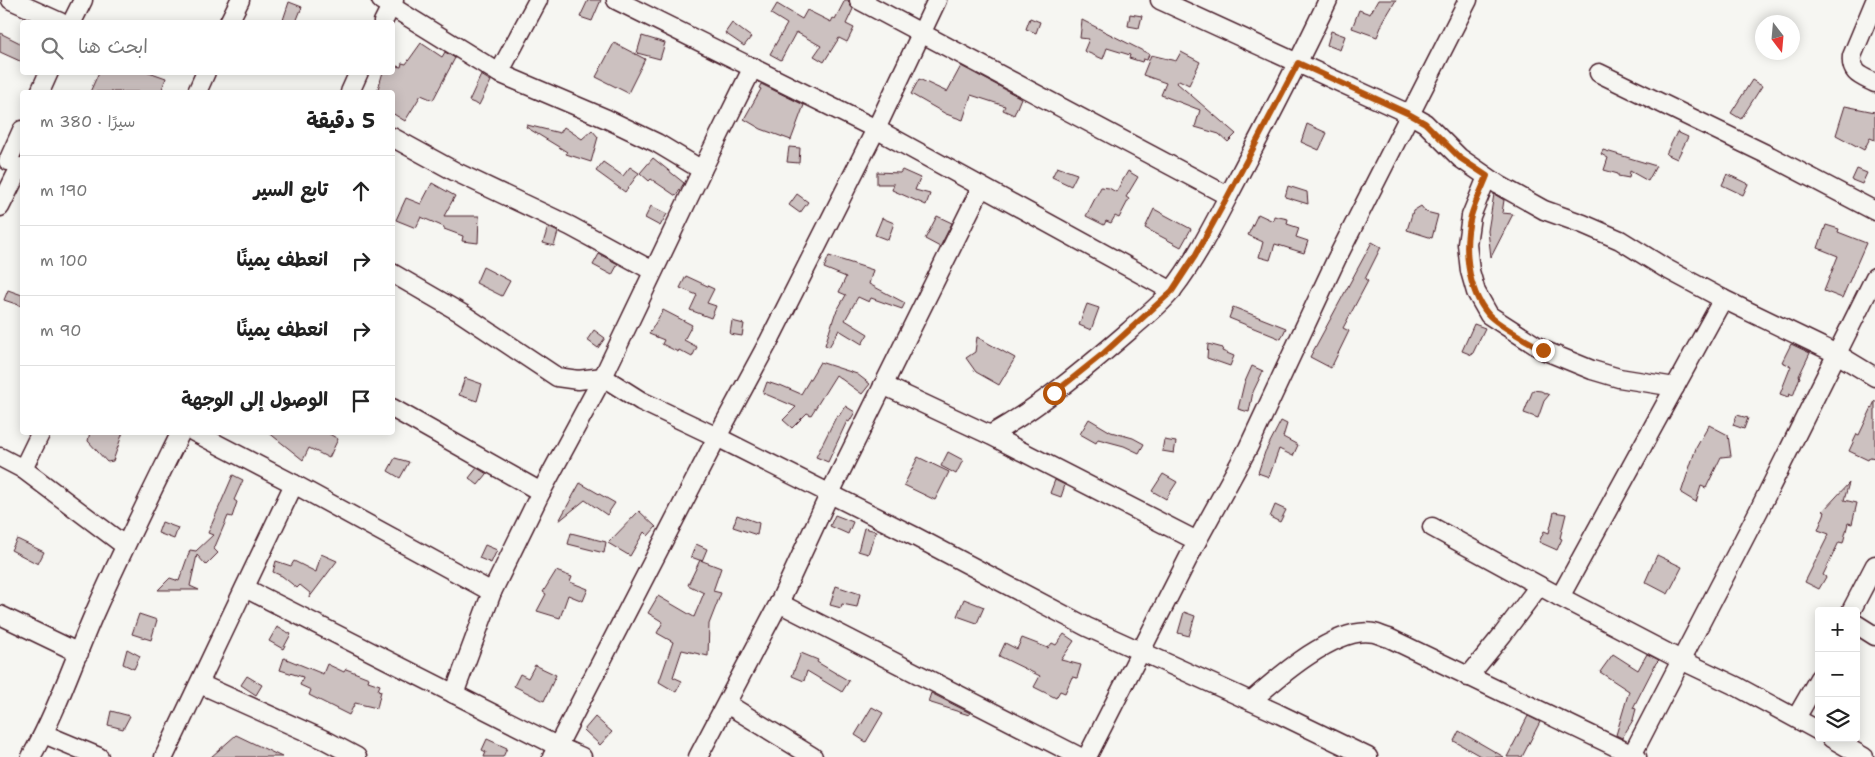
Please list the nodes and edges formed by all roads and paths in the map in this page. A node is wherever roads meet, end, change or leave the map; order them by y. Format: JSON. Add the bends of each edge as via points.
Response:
{"nodes":[{"id":1,"x":11,"y":0,"type":"edge"},
{"id":2,"x":83,"y":0,"type":"edge"},
{"id":3,"x":240,"y":0,"type":"edge"},
{"id":4,"x":538,"y":0,"type":"edge"},
{"id":5,"x":616,"y":0,"type":"edge"},
{"id":6,"x":859,"y":0,"type":"edge"},
{"id":7,"x":937,"y":0,"type":"edge"},
{"id":8,"x":1160,"y":0,"type":"edge"},
{"id":9,"x":1328,"y":0,"type":"edge"},
{"id":10,"x":1468,"y":0,"type":"edge"},
{"id":11,"x":1875,"y":1,"type":"edge"},
{"id":12,"x":389,"y":2,"type":"edge"},
{"id":13,"x":56,"y":20,"type":"edge"},
{"id":14,"x":73,"y":20,"type":"edge"},
{"id":15,"x":230,"y":20,"type":"edge"},
{"id":16,"x":384,"y":20,"type":"edge"},
{"id":17,"x":922,"y":32,"type":"junction"},
{"id":18,"x":1298,"y":63,"type":"junction"},
{"id":19,"x":753,"y":67,"type":"junction"},
{"id":20,"x":1599,"y":73,"type":"dead end"},
{"id":21,"x":499,"y":74,"type":"junction"},
{"id":22,"x":48,"y":75,"type":"edge"},
{"id":23,"x":205,"y":75,"type":"edge"},
{"id":24,"x":358,"y":75,"type":"edge"},
{"id":25,"x":1875,"y":83,"type":"edge"},
{"id":26,"x":41,"y":90,"type":"edge"},
{"id":27,"x":198,"y":90,"type":"edge"},
{"id":28,"x":351,"y":90,"type":"edge"},
{"id":29,"x":1409,"y":114,"type":"junction"},
{"id":30,"x":876,"y":129,"type":"junction"},
{"id":31,"x":20,"y":137,"type":"edge"},
{"id":32,"x":395,"y":139,"type":"edge"},
{"id":33,"x":13,"y":163,"type":"edge"},
{"id":34,"x":702,"y":170,"type":"junction"},
{"id":35,"x":1487,"y":176,"type":"junction"},
{"id":36,"x":981,"y":188,"type":"junction"},
{"id":37,"x":1228,"y":196,"type":"junction"},
{"id":38,"x":0,"y":207,"type":"edge"},
{"id":39,"x":1875,"y":211,"type":"edge"},
{"id":40,"x":653,"y":271,"type":"junction"},
{"id":41,"x":395,"y":275,"type":"edge"},
{"id":42,"x":1875,"y":276,"type":"edge"},
{"id":43,"x":1172,"y":291,"type":"junction"},
{"id":44,"x":1723,"y":299,"type":"junction"},
{"id":45,"x":1837,"y":354,"type":"junction"},
{"id":46,"x":603,"y":377,"type":"junction"},
{"id":47,"x":1875,"y":377,"type":"edge"},
{"id":48,"x":883,"y":385,"type":"junction"},
{"id":49,"x":1675,"y":387,"type":"junction"},
{"id":50,"x":395,"y":410,"type":"edge"},
{"id":51,"x":40,"y":435,"type":"edge"},
{"id":52,"x":179,"y":435,"type":"edge"},
{"id":53,"x":200,"y":435,"type":"edge"},
{"id":54,"x":990,"y":435,"type":"junction"},
{"id":55,"x":717,"y":437,"type":"junction"},
{"id":56,"x":0,"y":457,"type":"edge"},
{"id":57,"x":23,"y":469,"type":"junction"},
{"id":58,"x":294,"y":484,"type":"junction"},
{"id":59,"x":541,"y":492,"type":"junction"},
{"id":60,"x":830,"y":493,"type":"junction"},
{"id":61,"x":1432,"y":527,"type":"dead end"},
{"id":62,"x":1197,"y":541,"type":"junction"},
{"id":63,"x":124,"y":545,"type":"junction"},
{"id":64,"x":1875,"y":565,"type":"edge"},
{"id":65,"x":1539,"y":586,"type":"junction"},
{"id":66,"x":245,"y":588,"type":"junction"},
{"id":67,"x":492,"y":592,"type":"junction"},
{"id":68,"x":1560,"y":597,"type":"junction"},
{"id":69,"x":778,"y":603,"type":"junction"},
{"id":70,"x":1853,"y":607,"type":"edge"},
{"id":71,"x":0,"y":615,"type":"edge"},
{"id":72,"x":1860,"y":627,"type":"edge"},
{"id":73,"x":1875,"y":636,"type":"edge"},
{"id":74,"x":79,"y":653,"type":"junction"},
{"id":75,"x":1142,"y":653,"type":"junction"},
{"id":76,"x":1681,"y":660,"type":"junction"},
{"id":77,"x":1468,"y":676,"type":"junction"},
{"id":78,"x":200,"y":684,"type":"junction"},
{"id":79,"x":1815,"y":685,"type":"edge"},
{"id":80,"x":454,"y":694,"type":"junction"},
{"id":81,"x":1251,"y":701,"type":"junction"},
{"id":82,"x":726,"y":704,"type":"junction"},
{"id":83,"x":1796,"y":718,"type":"junction"},
{"id":84,"x":1815,"y":729,"type":"edge"},
{"id":85,"x":44,"y":734,"type":"junction"},
{"id":86,"x":1838,"y":742,"type":"edge"},
{"id":87,"x":555,"y":752,"type":"edge"},
{"id":88,"x":1633,"y":756,"type":"edge"},
{"id":89,"x":31,"y":757,"type":"edge"},
{"id":90,"x":99,"y":757,"type":"edge"},
{"id":91,"x":164,"y":757,"type":"edge"},
{"id":92,"x":357,"y":757,"type":"edge"},
{"id":93,"x":582,"y":757,"type":"edge"},
{"id":94,"x":698,"y":757,"type":"edge"},
{"id":95,"x":813,"y":757,"type":"edge"},
{"id":96,"x":1080,"y":757,"type":"edge"},
{"id":97,"x":1088,"y":757,"type":"edge"},
{"id":98,"x":1368,"y":757,"type":"edge"},
{"id":99,"x":1864,"y":757,"type":"edge"}],
"edges":[{"from":1,"to":13,"type":"street"},
{"from":2,"to":14,"type":"street"},
{"from":3,"to":15,"type":"street"},
{"from":4,"to":21,"type":"street"},
{"from":5,"to":19,"type":"street"},
{"from":6,"to":17,"type":"street"},
{"from":7,"to":17,"type":"street"},
{"from":8,"to":18,"type":"street"},
{"from":9,"to":18,"type":"street"},
{"from":10,"to":29,"type":"street"},
{"from":11,"to":25,"type":"street","via":[[1851,64],[1858,74]]},
{"from":12,"to":16,"type":"street"},
{"from":12,"to":21,"type":"street"},
{"from":17,"to":30,"type":"street"},
{"from":17,"to":37,"type":"street"},
{"from":18,"to":29,"type":"street"},
{"from":18,"to":37,"type":"street"},
{"from":19,"to":30,"type":"street"},
{"from":19,"to":34,"type":"street"},
{"from":20,"to":39,"type":"street"},
{"from":21,"to":34,"type":"street","via":[[657,142]]},
{"from":22,"to":26,"type":"street"},
{"from":23,"to":27,"type":"street"},
{"from":24,"to":28,"type":"street"},
{"from":29,"to":35,"type":"street","via":[[1425,123],[1460,158]]},
{"from":29,"to":62,"type":"street","via":[[1248,448]]},
{"from":30,"to":36,"type":"street"},
{"from":30,"to":55,"type":"street"},
{"from":31,"to":33,"type":"street"},
{"from":32,"to":40,"type":"street"},
{"from":33,"to":38,"type":"street"},
{"from":34,"to":40,"type":"street"},
{"from":35,"to":44,"type":"street","via":[[1544,210],[1620,240]]},
{"from":35,"to":49,"type":"street","via":[[1471,216],[1468,244],[1476,292],[1489,315],[1543,350],[1592,370]]},
{"from":36,"to":43,"type":"street"},
{"from":36,"to":48,"type":"street"},
{"from":37,"to":43,"type":"street"},
{"from":40,"to":46,"type":"street"},
{"from":41,"to":46,"type":"street","via":[[461,313],[557,377],[578,380]]},
{"from":42,"to":45,"type":"street"},
{"from":43,"to":54,"type":"street","via":[[1104,353],[1024,415]]},
{"from":44,"to":45,"type":"street"},
{"from":44,"to":49,"type":"street"},
{"from":45,"to":47,"type":"street"},
{"from":45,"to":76,"type":"street"},
{"from":46,"to":55,"type":"street","via":[[641,401]]},
{"from":46,"to":59,"type":"street"},
{"from":48,"to":54,"type":"street"},
{"from":48,"to":60,"type":"street"},
{"from":49,"to":68,"type":"street"},
{"from":50,"to":59,"type":"street"},
{"from":51,"to":57,"type":"street"},
{"from":52,"to":63,"type":"street"},
{"from":53,"to":58,"type":"street"},
{"from":54,"to":62,"type":"street"},
{"from":55,"to":60,"type":"street"},
{"from":55,"to":87,"type":"street"},
{"from":56,"to":57,"type":"street"},
{"from":57,"to":63,"type":"street"},
{"from":58,"to":66,"type":"street"},
{"from":58,"to":67,"type":"street"},
{"from":59,"to":67,"type":"street"},
{"from":60,"to":69,"type":"street"},
{"from":60,"to":75,"type":"street"},
{"from":61,"to":65,"type":"street"},
{"from":62,"to":75,"type":"street"},
{"from":63,"to":74,"type":"street"},
{"from":64,"to":70,"type":"street"},
{"from":65,"to":68,"type":"street"},
{"from":65,"to":77,"type":"street"},
{"from":66,"to":78,"type":"street"},
{"from":66,"to":80,"type":"street"},
{"from":67,"to":80,"type":"street"},
{"from":68,"to":76,"type":"street"},
{"from":69,"to":82,"type":"street"},
{"from":69,"to":96,"type":"street"},
{"from":71,"to":74,"type":"street"},
{"from":72,"to":73,"type":"street"},
{"from":74,"to":85,"type":"street"},
{"from":75,"to":81,"type":"street"},
{"from":75,"to":97,"type":"street"},
{"from":76,"to":83,"type":"street"},
{"from":76,"to":88,"type":"street"},
{"from":77,"to":81,"type":"street","via":[[1389,638],[1373,633],[1353,634],[1334,640],[1303,660]]},
{"from":77,"to":88,"type":"street"},
{"from":78,"to":91,"type":"street"},
{"from":78,"to":92,"type":"street"},
{"from":79,"to":83,"type":"street"},
{"from":80,"to":87,"type":"street"},
{"from":81,"to":98,"type":"street"},
{"from":82,"to":94,"type":"street"},
{"from":82,"to":95,"type":"street"},
{"from":83,"to":84,"type":"street"},
{"from":85,"to":89,"type":"street"},
{"from":85,"to":90,"type":"street"},
{"from":86,"to":99,"type":"street"},
{"from":87,"to":93,"type":"street"}]}
